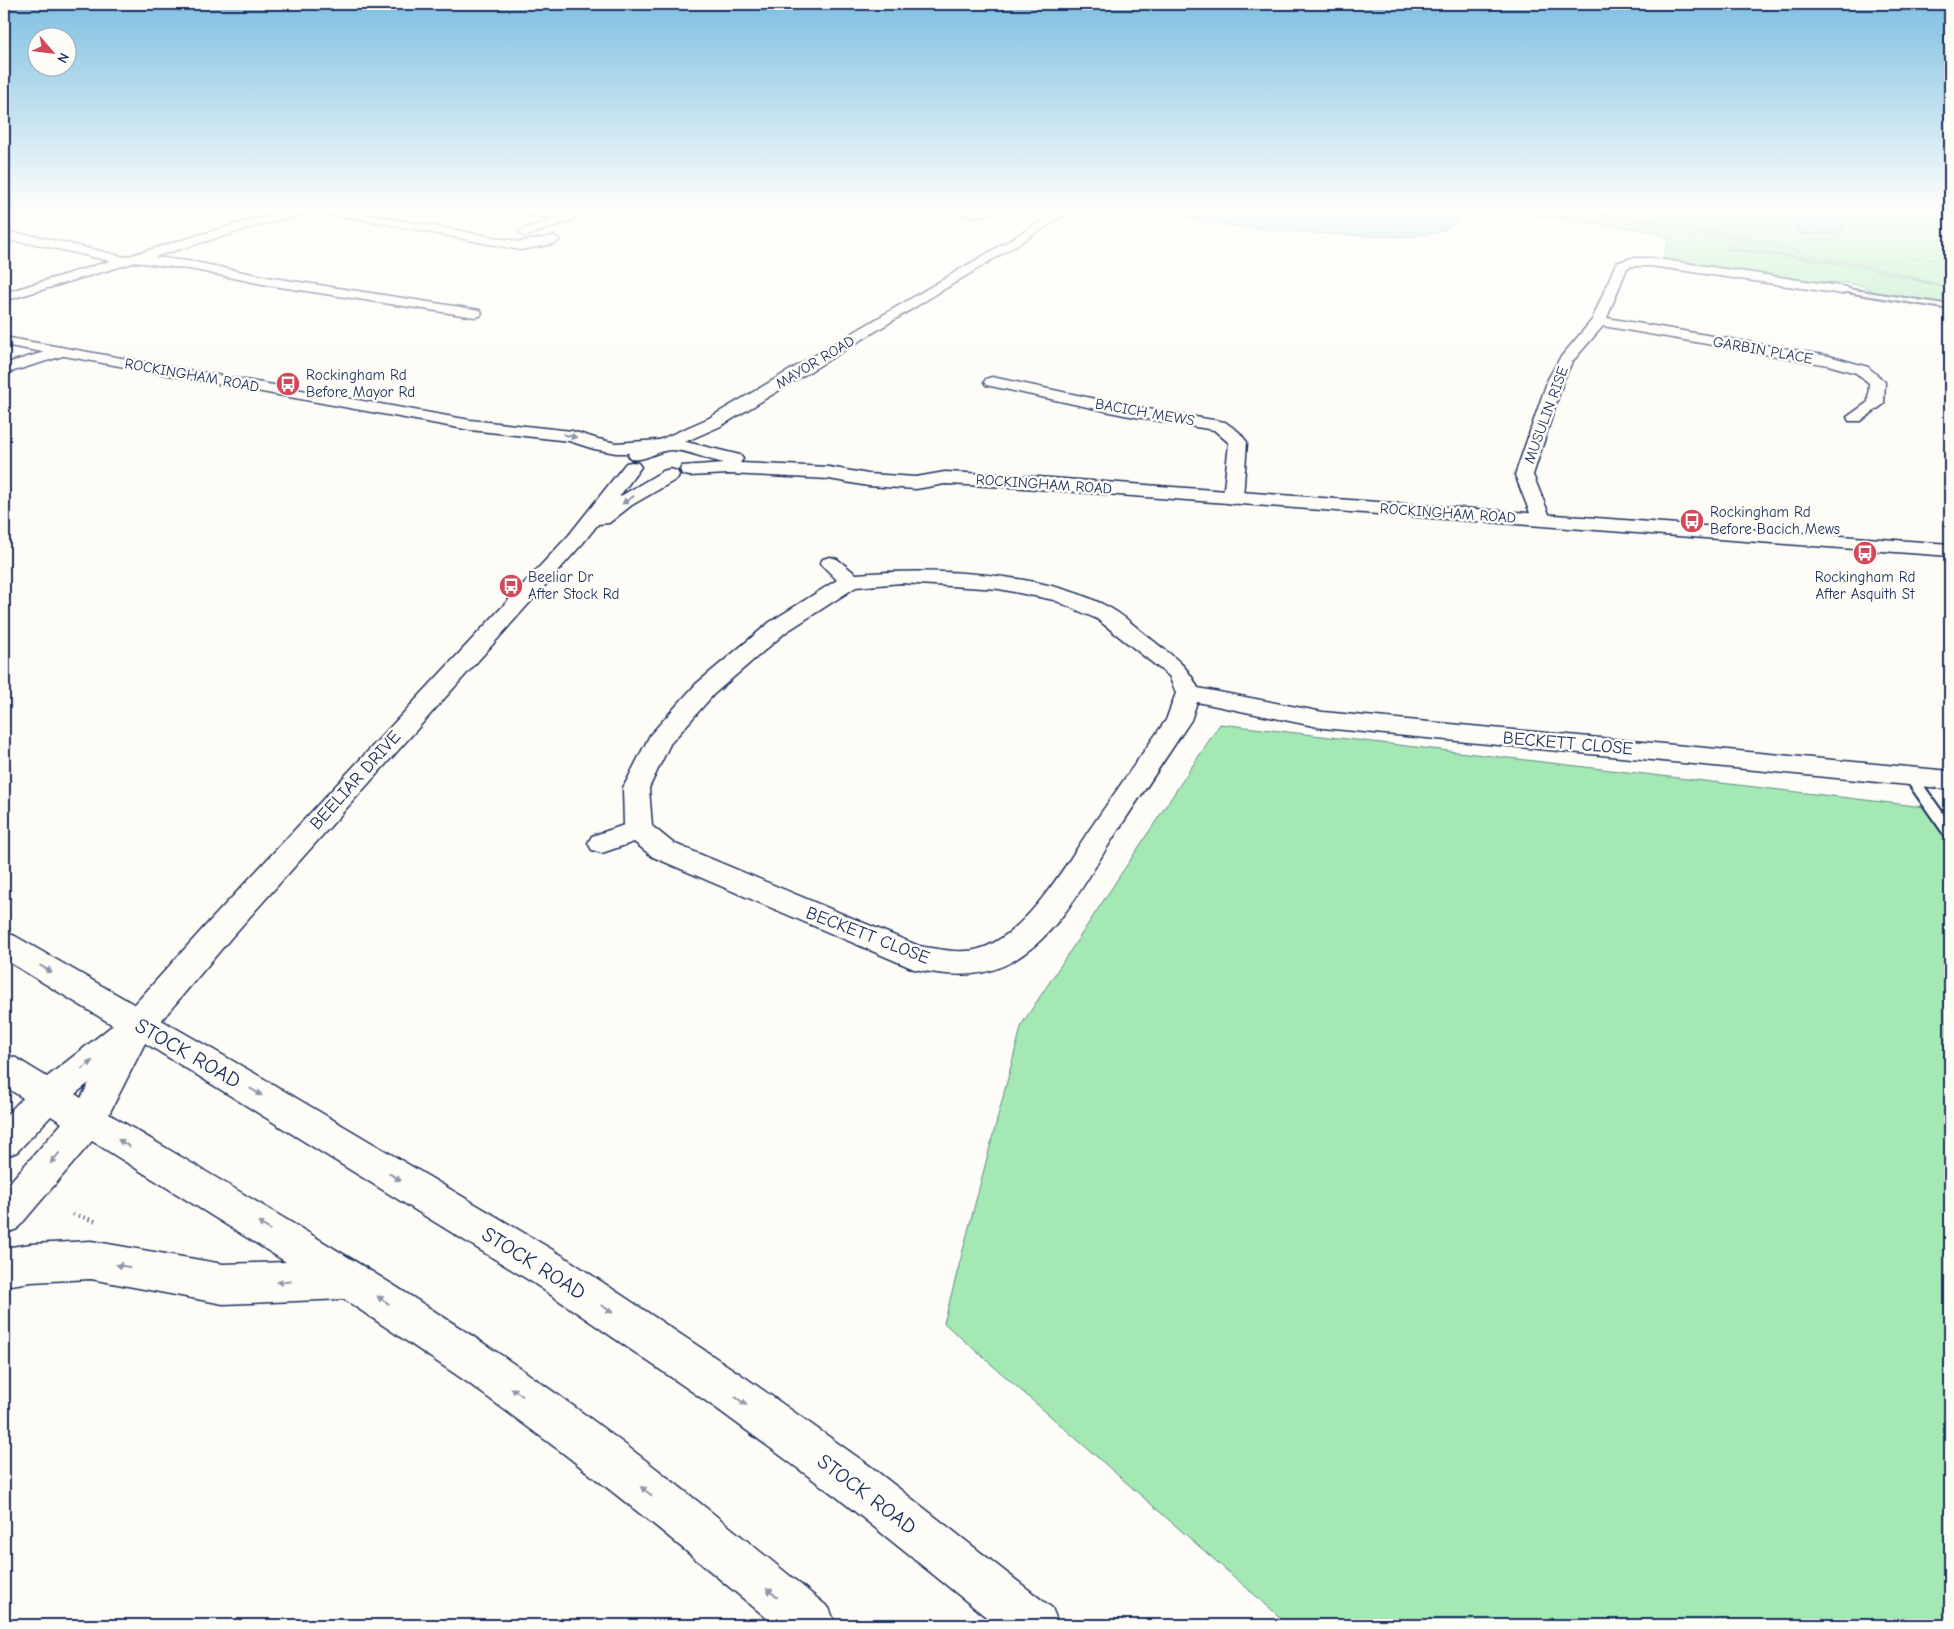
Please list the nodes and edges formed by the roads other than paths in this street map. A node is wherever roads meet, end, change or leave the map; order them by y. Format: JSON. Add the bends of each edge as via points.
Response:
{"nodes":[{"id":1,"x":42,"y":285,"type":"edge"},
{"id":2,"x":293,"y":285,"type":"edge"},
{"id":3,"x":941,"y":285,"type":"edge"},
{"id":4,"x":1613,"y":285,"type":"edge"},
{"id":5,"x":1808,"y":285,"type":"edge"},
{"id":6,"x":1842,"y":290,"type":"joint"},
{"id":7,"x":4,"y":296,"type":"edge"},
{"id":8,"x":1950,"y":307,"type":"edge"},
{"id":9,"x":475,"y":313,"type":"dead end"},
{"id":10,"x":1599,"y":321,"type":"junction"},
{"id":11,"x":4,"y":341,"type":"edge"},
{"id":12,"x":29,"y":346,"type":"junction"},
{"id":13,"x":61,"y":352,"type":"junction"},
{"id":14,"x":4,"y":362,"type":"edge"},
{"id":15,"x":4,"y":369,"type":"edge"},
{"id":16,"x":992,"y":382,"type":"dead end"},
{"id":17,"x":1855,"y":417,"type":"dead end"},
{"id":18,"x":715,"y":422,"type":"junction"},
{"id":19,"x":470,"y":425,"type":"junction"},
{"id":20,"x":658,"y":446,"type":"junction"},
{"id":21,"x":699,"y":451,"type":"junction"},
{"id":22,"x":631,"y":465,"type":"junction"},
{"id":23,"x":689,"y":470,"type":"junction"},
{"id":24,"x":670,"y":475,"type":"junction"},
{"id":25,"x":945,"y":478,"type":"junction"},
{"id":26,"x":1233,"y":498,"type":"junction"},
{"id":27,"x":1541,"y":519,"type":"junction"},
{"id":28,"x":576,"y":539,"type":"junction"},
{"id":29,"x":1950,"y":550,"type":"edge"},
{"id":30,"x":830,"y":563,"type":"dead end"},
{"id":31,"x":851,"y":582,"type":"junction"},
{"id":32,"x":1188,"y":693,"type":"junction"},
{"id":33,"x":1910,"y":776,"type":"junction"},
{"id":34,"x":1950,"y":780,"type":"edge"},
{"id":35,"x":638,"y":830,"type":"junction"},
{"id":36,"x":1950,"y":833,"type":"edge"},
{"id":37,"x":602,"y":843,"type":"dead end"},
{"id":38,"x":4,"y":944,"type":"edge"},
{"id":39,"x":138,"y":1024,"type":"junction"},
{"id":40,"x":4,"y":1068,"type":"edge"},
{"id":41,"x":49,"y":1095,"type":"junction"},
{"id":42,"x":87,"y":1121,"type":"junction"},
{"id":43,"x":4,"y":1141,"type":"edge"},
{"id":44,"x":4,"y":1216,"type":"edge"},
{"id":45,"x":4,"y":1267,"type":"edge"},
{"id":46,"x":350,"y":1279,"type":"junction"},
{"id":47,"x":812,"y":1625,"type":"edge"},
{"id":48,"x":1035,"y":1625,"type":"edge"}],
"edges":[{"from":1,"to":7,"type":"main road"},
{"from":2,"to":9,"type":"main road"},
{"from":3,"to":18,"type":"main road","name":"MAYOR ROAD"},
{"from":4,"to":10,"type":"main road","name":"MUSULIN RISE"},
{"from":5,"to":6,"type":"main road","name":"MUSULIN RISE"},
{"from":6,"to":8,"type":"lane","name":"MUSULIN RISE"},
{"from":10,"to":17,"type":"main road","name":"GARBIN PLACE","via":[[1829,361],[1862,370],[1878,382],[1876,404]]},
{"from":10,"to":27,"type":"main road","name":"MUSULIN RISE","via":[[1565,361],[1559,373],[1524,475]]},
{"from":11,"to":12,"type":"main road","name":"ROCKINGHAM ROAD"},
{"from":12,"to":13,"type":"main road","name":"ROCKINGHAM ROAD"},
{"from":12,"to":14,"type":"main road"},
{"from":13,"to":15,"type":"main road"},
{"from":13,"to":19,"type":"main road","name":"ROCKINGHAM ROAD"},
{"from":16,"to":26,"type":"main road","name":"BACICH MEWS","via":[[1220,426],[1238,442]]},
{"from":18,"to":20,"type":"main road","name":"MAYOR ROAD"},
{"from":18,"to":21,"type":"main road","name":"MAYOR ROAD"},
{"from":19,"to":20,"type":"main road","name":"ROCKINGHAM ROAD","one_way":true,"via":[[564,434],[616,448]]},
{"from":19,"to":22,"type":"main road","name":"ROCKINGHAM ROAD"},
{"from":20,"to":21,"type":"main road","name":"ROCKINGHAM ROAD","via":[[682,444]]},
{"from":20,"to":22,"type":"main road","name":"BEELIAR DRIVE","via":[[635,456]]},
{"from":21,"to":23,"type":"main road","name":"MAYOR ROAD","via":[[701,462]]},
{"from":21,"to":25,"type":"main road","name":"ROCKINGHAM ROAD","via":[[735,459],[834,464],[922,472]]},
{"from":22,"to":24,"type":"main road","name":"ROCKINGHAM ROAD","via":[[648,474]]},
{"from":22,"to":28,"type":"main road","name":"BEELIAR DRIVE"},
{"from":23,"to":24,"type":"main road","name":"ROCKINGHAM ROAD"},
{"from":23,"to":25,"type":"main road","name":"ROCKINGHAM ROAD","via":[[729,468],[829,473],[868,480],[916,483]]},
{"from":24,"to":28,"type":"main road","name":"BEELIAR DRIVE","one_way":true,"via":[[625,502]]},
{"from":25,"to":26,"type":"main road","name":"ROCKINGHAM ROAD"},
{"from":26,"to":27,"type":"main road","name":"ROCKINGHAM ROAD"},
{"from":27,"to":29,"type":"main road","name":"ROCKINGHAM ROAD"},
{"from":28,"to":39,"type":"main road","name":"BEELIAR DRIVE"},
{"from":30,"to":31,"type":"main road"},
{"from":31,"to":32,"type":"main road","via":[[901,577],[999,583],[1060,595],[1105,614],[1179,673]]},
{"from":31,"to":35,"type":"main road","via":[[778,627],[705,688],[659,741],[636,788]]},
{"from":32,"to":33,"type":"main road","name":"BECKETT CLOSE","via":[[1324,720]]},
{"from":32,"to":35,"type":"main road","name":"BECKETT CLOSE","via":[[1178,720],[1051,909],[1027,936],[1000,955],[974,963],[942,963],[914,957],[663,850]]},
{"from":33,"to":34,"type":"main road","name":"BECKETT CLOSE"},
{"from":33,"to":36,"type":"lane"},
{"from":35,"to":37,"type":"main road"},
{"from":38,"to":39,"type":"main road","name":"STOCK ROAD","one_way":true},
{"from":41,"to":39,"type":"main road","name":"BEELIAR DRIVE","one_way":true},
{"from":39,"to":42,"type":"main road","name":"BEELIAR DRIVE"},
{"from":39,"to":48,"type":"main road","name":"STOCK ROAD","one_way":true,"via":[[240,1082],[549,1270],[731,1393],[854,1482]]},
{"from":40,"to":41,"type":"main road"},
{"from":41,"to":42,"type":"main road"},
{"from":41,"to":43,"type":"main road","name":"BEELIAR DRIVE"},
{"from":42,"to":44,"type":"main road","name":"BEELIAR DRIVE","one_way":true},
{"from":46,"to":42,"type":"main road","one_way":true},
{"from":46,"to":45,"type":"main road","one_way":true,"via":[[223,1284],[91,1260]]},
{"from":47,"to":46,"type":"main road","one_way":true,"via":[[536,1405]]}]}
